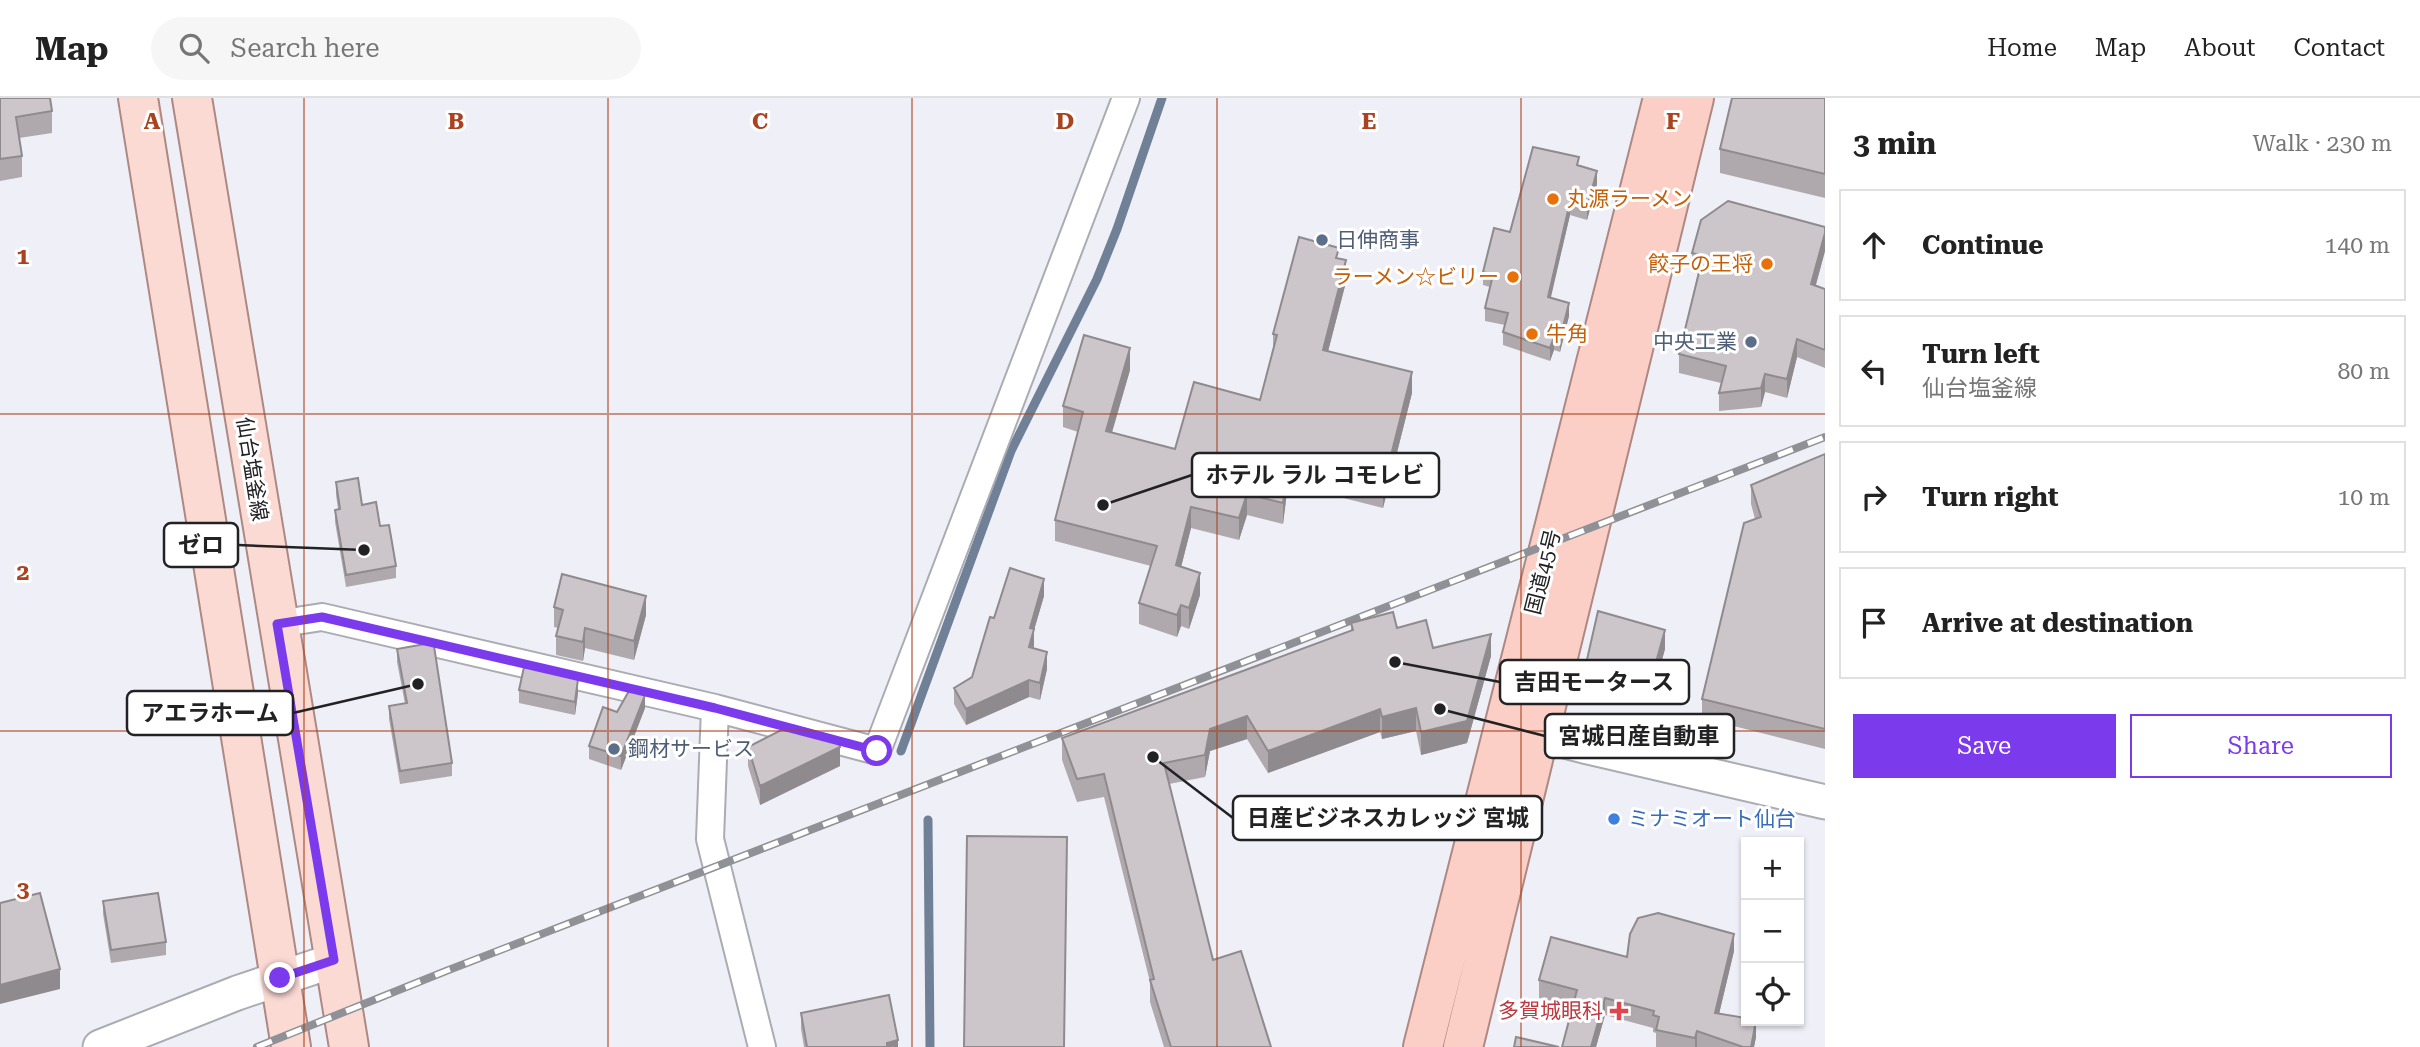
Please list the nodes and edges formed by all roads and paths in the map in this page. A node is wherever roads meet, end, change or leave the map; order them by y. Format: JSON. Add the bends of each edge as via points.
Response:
{"nodes":[{"id":1,"x":138,"y":98,"type":"edge"},
{"id":2,"x":192,"y":98,"type":"edge"},
{"id":3,"x":1126,"y":98,"type":"edge"},
{"id":4,"x":1663,"y":98,"type":"edge"},
{"id":5,"x":1694,"y":98,"type":"edge"},
{"id":6,"x":277,"y":624,"type":"junction"},
{"id":7,"x":715,"y":708,"type":"junction"},
{"id":8,"x":1522,"y":729,"type":"junction"},
{"id":9,"x":1825,"y":802,"type":"edge"},
{"id":10,"x":334,"y":960,"type":"junction"},
{"id":11,"x":280,"y":978,"type":"junction"},
{"id":12,"x":100,"y":1047,"type":"edge"},
{"id":13,"x":291,"y":1047,"type":"edge"},
{"id":14,"x":349,"y":1047,"type":"edge"},
{"id":15,"x":762,"y":1047,"type":"edge"},
{"id":16,"x":1423,"y":1047,"type":"edge"},
{"id":17,"x":1463,"y":1047,"type":"edge"}],
"edges":[{"from":1,"to":11,"type":"main road"},
{"from":2,"to":6,"type":"main road","name":"仙台塩釜線"},
{"from":3,"to":7,"type":"street","via":[[877,751]]},
{"from":4,"to":8,"type":"highway","name":"国道45号"},
{"from":5,"to":8,"type":"highway","name":"国道45号"},
{"from":6,"to":7,"type":"street","via":[[322,617]]},
{"from":6,"to":10,"type":"main road","name":"仙台塩釜線"},
{"from":7,"to":15,"type":"street","via":[[709,839]]},
{"from":8,"to":9,"type":"street"},
{"from":8,"to":16,"type":"highway","name":"国道45号"},
{"from":8,"to":17,"type":"highway","name":"国道45号"},
{"from":10,"to":11,"type":"street"},
{"from":10,"to":14,"type":"main road","name":"仙台塩釜線"},
{"from":11,"to":12,"type":"street"},
{"from":11,"to":13,"type":"main road"}]}
